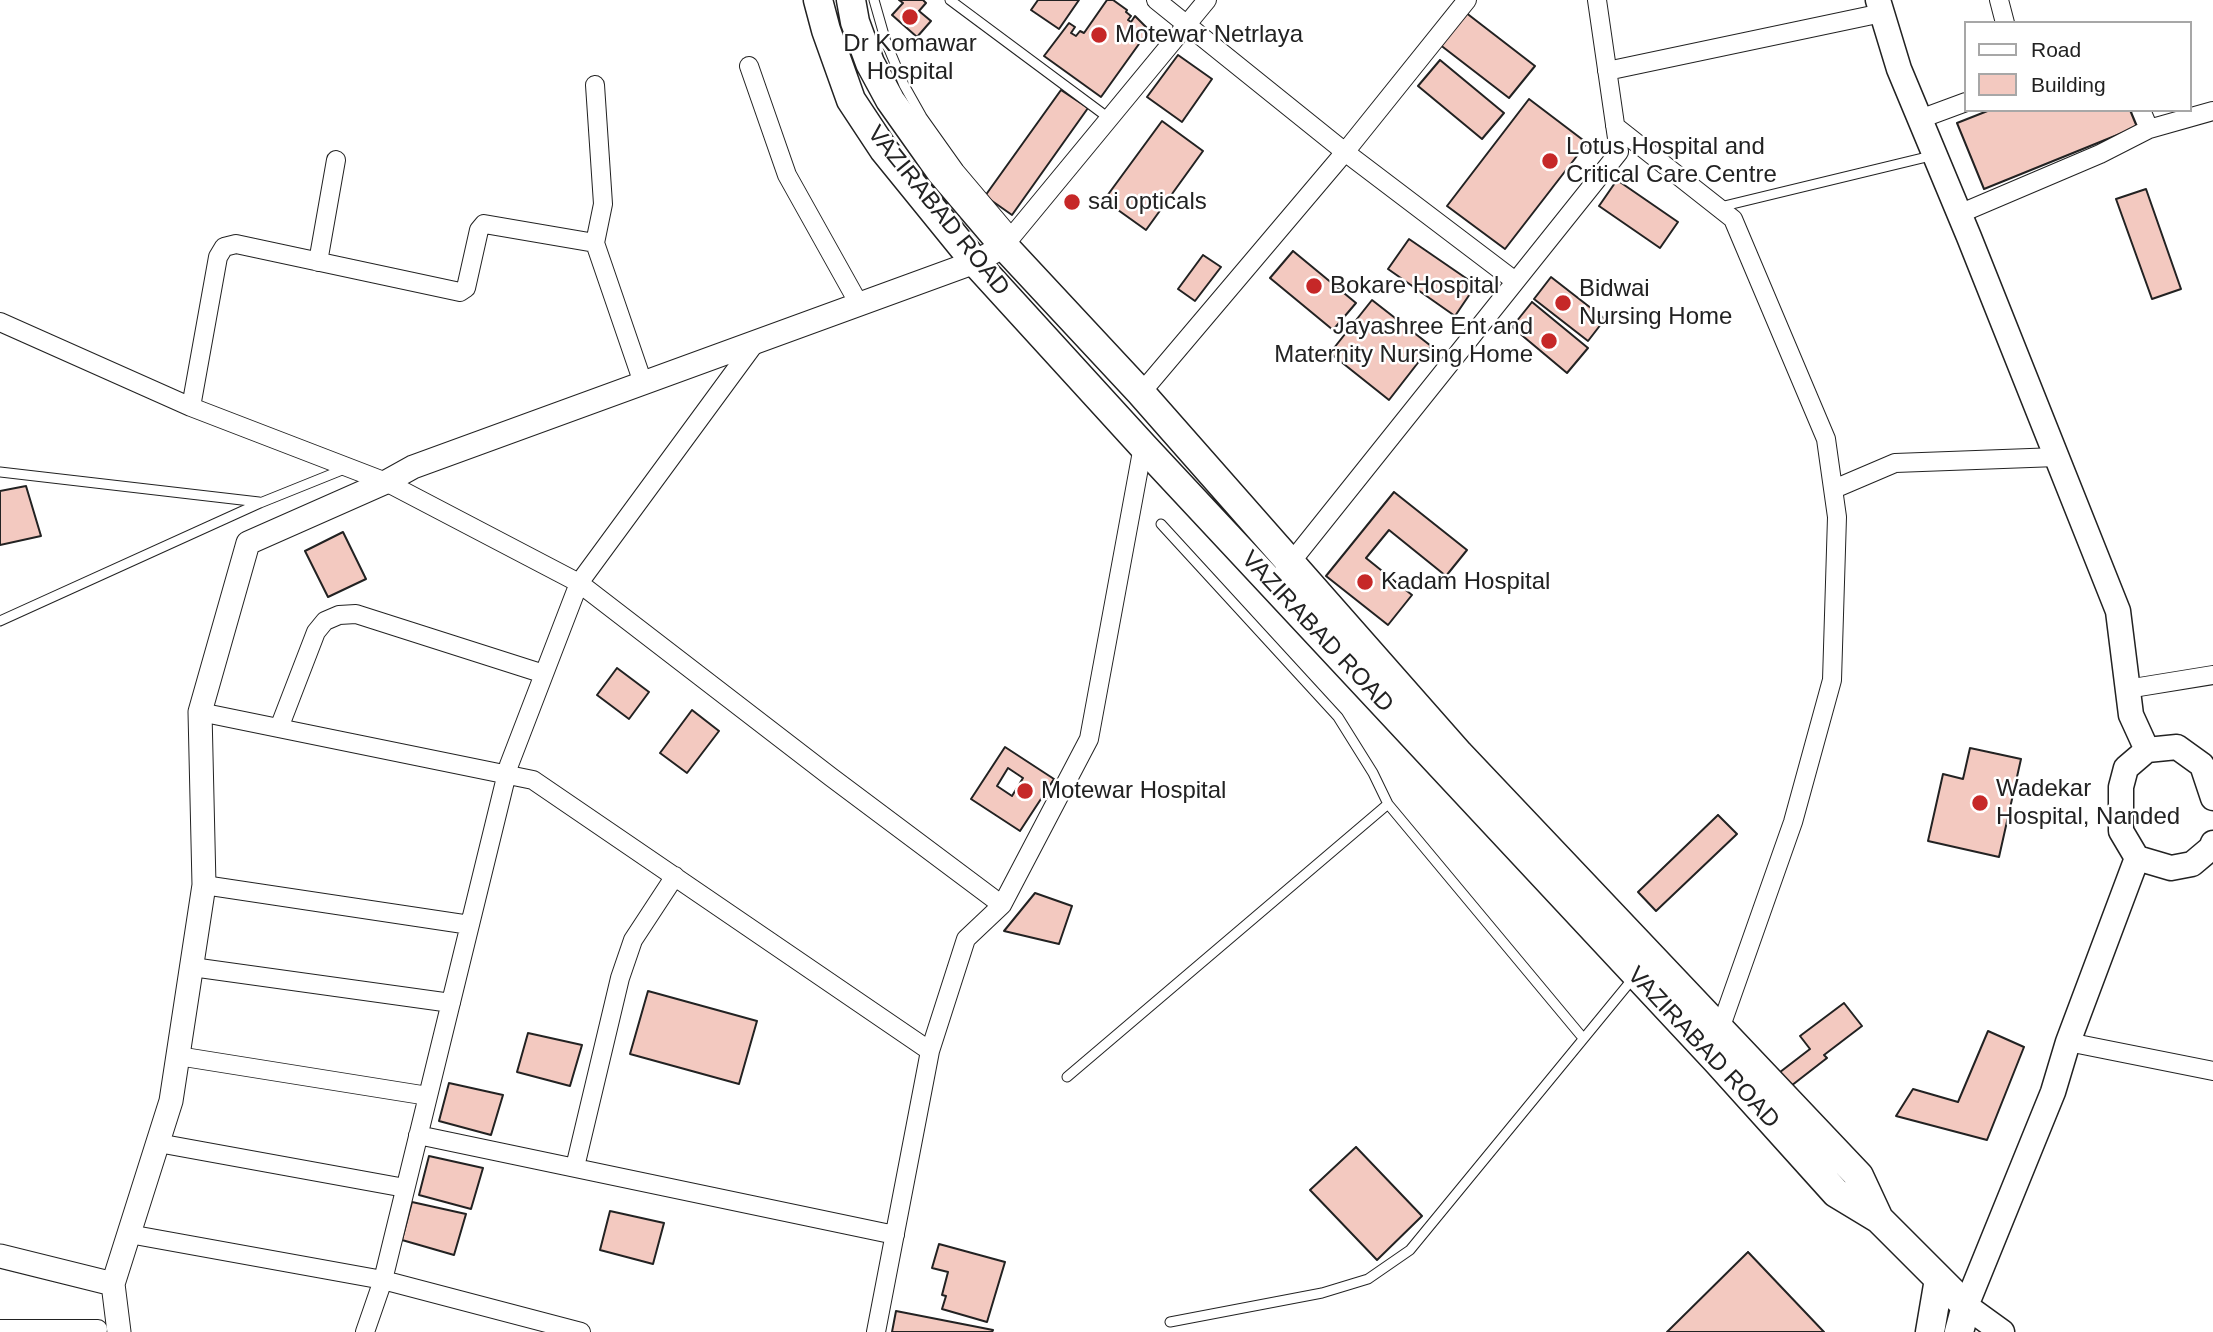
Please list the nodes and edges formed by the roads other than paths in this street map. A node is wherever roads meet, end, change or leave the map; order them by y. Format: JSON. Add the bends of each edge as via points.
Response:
{"nodes":[{"id":1,"x":818,"y":0,"type":"edge"},
{"id":2,"x":874,"y":0,"type":"edge"},
{"id":3,"x":950,"y":0,"type":"edge"},
{"id":4,"x":1156,"y":0,"type":"edge"},
{"id":5,"x":1207,"y":0,"type":"edge"},
{"id":6,"x":1467,"y":0,"type":"edge"},
{"id":7,"x":1597,"y":0,"type":"edge"},
{"id":8,"x":1999,"y":0,"type":"edge"},
{"id":9,"x":1880,"y":6,"type":"edge"},
{"id":10,"x":853,"y":11,"type":"edge"},
{"id":11,"x":2004,"y":21,"type":"edge"},
{"id":12,"x":1188,"y":26,"type":"junction"},
{"id":13,"x":749,"y":66,"type":"dead end"},
{"id":14,"x":1607,"y":71,"type":"junction"},
{"id":15,"x":595,"y":85,"type":"dead end"},
{"id":16,"x":1965,"y":102,"type":"edge"},
{"id":17,"x":2213,"y":111,"type":"edge"},
{"id":18,"x":2142,"y":112,"type":"edge"},
{"id":19,"x":1110,"y":119,"type":"junction"},
{"id":20,"x":1920,"y":119,"type":"junction"},
{"id":21,"x":1615,"y":126,"type":"junction"},
{"id":22,"x":2149,"y":129,"type":"junction"},
{"id":23,"x":1345,"y":152,"type":"junction"},
{"id":24,"x":1935,"y":156,"type":"junction"},
{"id":25,"x":335,"y":160,"type":"dead end"},
{"id":26,"x":1719,"y":208,"type":"junction"},
{"id":27,"x":1959,"y":214,"type":"junction"},
{"id":28,"x":1009,"y":240,"type":"junction"},
{"id":29,"x":594,"y":243,"type":"junction"},
{"id":30,"x":318,"y":262,"type":"junction"},
{"id":31,"x":975,"y":262,"type":"junction"},
{"id":32,"x":1516,"y":281,"type":"junction"},
{"id":33,"x":859,"y":304,"type":"junction"},
{"id":34,"x":0,"y":322,"type":"edge"},
{"id":35,"x":1078,"y":324,"type":"junction"},
{"id":36,"x":756,"y":342,"type":"junction"},
{"id":37,"x":1053,"y":347,"type":"junction"},
{"id":38,"x":642,"y":383,"type":"junction"},
{"id":39,"x":1140,"y":393,"type":"junction"},
{"id":40,"x":191,"y":407,"type":"junction"},
{"id":41,"x":1143,"y":446,"type":"junction"},
{"id":42,"x":2057,"y":457,"type":"junction"},
{"id":43,"x":349,"y":468,"type":"junction"},
{"id":44,"x":0,"y":472,"type":"edge"},
{"id":45,"x":386,"y":482,"type":"junction"},
{"id":46,"x":1834,"y":489,"type":"junction"},
{"id":47,"x":260,"y":503,"type":"junction"},
{"id":48,"x":1160,"y":524,"type":"dead end"},
{"id":49,"x":1281,"y":574,"type":"junction"},
{"id":50,"x":579,"y":583,"type":"junction"},
{"id":51,"x":0,"y":621,"type":"edge"},
{"id":52,"x":544,"y":674,"type":"junction"},
{"id":53,"x":2213,"y":675,"type":"edge"},
{"id":54,"x":2127,"y":689,"type":"junction"},
{"id":55,"x":200,"y":712,"type":"junction"},
{"id":56,"x":279,"y":728,"type":"junction"},
{"id":57,"x":2147,"y":750,"type":"junction"},
{"id":58,"x":507,"y":776,"type":"junction"},
{"id":59,"x":2213,"y":798,"type":"edge"},
{"id":60,"x":1388,"y":804,"type":"junction"},
{"id":61,"x":2212,"y":847,"type":"edge"},
{"id":62,"x":2137,"y":858,"type":"junction"},
{"id":63,"x":675,"y":876,"type":"junction"},
{"id":64,"x":204,"y":885,"type":"junction"},
{"id":65,"x":1002,"y":905,"type":"junction"},
{"id":66,"x":470,"y":925,"type":"junction"},
{"id":67,"x":192,"y":967,"type":"junction"},
{"id":68,"x":1636,"y":974,"type":"junction"},
{"id":69,"x":451,"y":1003,"type":"junction"},
{"id":70,"x":1720,"y":1029,"type":"junction"},
{"id":71,"x":1583,"y":1038,"type":"junction"},
{"id":72,"x":2068,"y":1042,"type":"junction"},
{"id":73,"x":930,"y":1051,"type":"junction"},
{"id":74,"x":178,"y":1056,"type":"junction"},
{"id":75,"x":2213,"y":1071,"type":"edge"},
{"id":76,"x":1067,"y":1077,"type":"dead end"},
{"id":77,"x":428,"y":1096,"type":"junction"},
{"id":78,"x":418,"y":1135,"type":"junction"},
{"id":79,"x":158,"y":1143,"type":"junction"},
{"id":80,"x":575,"y":1167,"type":"junction"},
{"id":81,"x":405,"y":1188,"type":"junction"},
{"id":82,"x":1879,"y":1219,"type":"junction"},
{"id":83,"x":130,"y":1234,"type":"junction"},
{"id":84,"x":895,"y":1235,"type":"junction"},
{"id":85,"x":0,"y":1256,"type":"edge"},
{"id":86,"x":1938,"y":1279,"type":"junction"},
{"id":87,"x":383,"y":1280,"type":"junction"},
{"id":88,"x":113,"y":1284,"type":"junction"},
{"id":89,"x":1963,"y":1319,"type":"edge"},
{"id":90,"x":1170,"y":1322,"type":"dead end"},
{"id":91,"x":0,"y":1329,"type":"edge"},
{"id":92,"x":105,"y":1331,"type":"edge"},
{"id":93,"x":365,"y":1332,"type":"edge"},
{"id":94,"x":581,"y":1332,"type":"edge"},
{"id":95,"x":876,"y":1332,"type":"edge"},
{"id":96,"x":1930,"y":1332,"type":"edge"},
{"id":97,"x":2002,"y":1332,"type":"edge"}],
"edges":[{"from":1,"to":31,"type":"main road","name":"VAZIRABAD ROAD","via":[[851,100],[884,150]]},
{"from":2,"to":28,"type":"lane","via":[[904,85]]},
{"from":3,"to":19,"type":"lane"},
{"from":4,"to":12,"type":"street"},
{"from":5,"to":12,"type":"street"},
{"from":6,"to":23,"type":"street"},
{"from":7,"to":14,"type":"street"},
{"from":8,"to":11,"type":"street"},
{"from":9,"to":14,"type":"street"},
{"from":9,"to":20,"type":"main road"},
{"from":10,"to":28,"type":"main road","name":"VAZIRABAD ROAD","via":[[870,62],[897,110],[941,172]]},
{"from":12,"to":19,"type":"street"},
{"from":12,"to":23,"type":"street"},
{"from":13,"to":33,"type":"street","via":[[787,176]]},
{"from":14,"to":21,"type":"street"},
{"from":15,"to":29,"type":"street","via":[[603,204]]},
{"from":16,"to":20,"type":"street"},
{"from":17,"to":22,"type":"street"},
{"from":18,"to":22,"type":"street"},
{"from":19,"to":28,"type":"street"},
{"from":20,"to":24,"type":"main road"},
{"from":21,"to":26,"type":"street"},
{"from":21,"to":32,"type":"street","via":[[1619,152]]},
{"from":22,"to":27,"type":"street"},
{"from":23,"to":32,"type":"street"},
{"from":23,"to":39,"type":"street"},
{"from":24,"to":26,"type":"lane"},
{"from":24,"to":27,"type":"main road"},
{"from":25,"to":30,"type":"street"},
{"from":26,"to":46,"type":"street","via":[[1733,219],[1826,439]]},
{"from":27,"to":42,"type":"main road"},
{"from":28,"to":31,"type":"street"},
{"from":28,"to":35,"type":"main road","name":"VAZIRABAD ROAD"},
{"from":29,"to":30,"type":"street","via":[[484,224],[466,288],[460,292]]},
{"from":29,"to":38,"type":"street"},
{"from":30,"to":40,"type":"street","via":[[236,244],[220,251]]},
{"from":31,"to":33,"type":"street"},
{"from":31,"to":37,"type":"main road","name":"VAZIRABAD ROAD"},
{"from":32,"to":49,"type":"street"},
{"from":33,"to":36,"type":"street"},
{"from":34,"to":40,"type":"street"},
{"from":35,"to":37,"type":"main road"},
{"from":35,"to":39,"type":"main road","name":"VAZIRABAD ROAD"},
{"from":36,"to":38,"type":"street"},
{"from":36,"to":50,"type":"street"},
{"from":37,"to":41,"type":"main road","name":"VAZIRABAD ROAD"},
{"from":38,"to":45,"type":"street","via":[[413,467]]},
{"from":39,"to":49,"type":"main road","name":"VAZIRABAD ROAD"},
{"from":40,"to":43,"type":"street"},
{"from":41,"to":49,"type":"main road","name":"VAZIRABAD ROAD"},
{"from":41,"to":65,"type":"street","via":[[1089,739]]},
{"from":42,"to":46,"type":"street","via":[[1895,463]]},
{"from":42,"to":54,"type":"main road","via":[[2118,611]]},
{"from":43,"to":45,"type":"street"},
{"from":43,"to":47,"type":"lane"},
{"from":44,"to":47,"type":"lane"},
{"from":45,"to":50,"type":"street"},
{"from":45,"to":55,"type":"street","via":[[248,543]]},
{"from":46,"to":70,"type":"street","via":[[1838,516],[1832,680],[1793,822]]},
{"from":47,"to":51,"type":"lane"},
{"from":48,"to":60,"type":"lane","via":[[1338,717]]},
{"from":49,"to":68,"type":"main road","name":"VAZIRABAD ROAD"},
{"from":49,"to":70,"type":"main road","name":"VAZIRABAD ROAD"},
{"from":50,"to":52,"type":"street"},
{"from":50,"to":65,"type":"street"},
{"from":52,"to":56,"type":"street","via":[[356,614],[339,615],[316,632]]},
{"from":52,"to":58,"type":"street"},
{"from":53,"to":54,"type":"street"},
{"from":54,"to":57,"type":"main road","via":[[2131,715]]},
{"from":55,"to":56,"type":"street"},
{"from":55,"to":64,"type":"street"},
{"from":56,"to":58,"type":"street"},
{"from":57,"to":59,"type":"main road","via":[[2177,747],[2202,765]]},
{"from":57,"to":62,"type":"main road","via":[[2126,768],[2121,787],[2121,831]]},
{"from":58,"to":63,"type":"street","via":[[533,780]]},
{"from":58,"to":66,"type":"street"},
{"from":60,"to":71,"type":"lane"},
{"from":60,"to":76,"type":"lane"},
{"from":61,"to":62,"type":"main road","via":[[2192,864],[2171,868]]},
{"from":62,"to":72,"type":"main road"},
{"from":63,"to":73,"type":"street"},
{"from":63,"to":80,"type":"street","via":[[633,940]]},
{"from":64,"to":66,"type":"street"},
{"from":64,"to":67,"type":"street"},
{"from":65,"to":73,"type":"street","via":[[966,939]]},
{"from":66,"to":69,"type":"street"},
{"from":67,"to":69,"type":"street"},
{"from":67,"to":74,"type":"street"},
{"from":68,"to":71,"type":"lane"},
{"from":68,"to":82,"type":"main road","name":"VAZIRABAD ROAD","via":[[1836,1193]]},
{"from":69,"to":77,"type":"street"},
{"from":70,"to":82,"type":"main road","name":"VAZIRABAD ROAD","via":[[1859,1176]]},
{"from":71,"to":90,"type":"lane","via":[[1410,1250],[1368,1279],[1322,1293]]},
{"from":72,"to":75,"type":"street"},
{"from":72,"to":89,"type":"main road","via":[[2053,1092]]},
{"from":73,"to":84,"type":"street"},
{"from":74,"to":77,"type":"street"},
{"from":74,"to":79,"type":"street"},
{"from":77,"to":78,"type":"street"},
{"from":78,"to":80,"type":"street"},
{"from":78,"to":81,"type":"street"},
{"from":79,"to":81,"type":"street"},
{"from":79,"to":83,"type":"street"},
{"from":80,"to":84,"type":"street"},
{"from":81,"to":87,"type":"street"},
{"from":82,"to":86,"type":"main road","name":"VAZIRABAD ROAD"},
{"from":83,"to":87,"type":"street"},
{"from":83,"to":88,"type":"street"},
{"from":84,"to":95,"type":"street"},
{"from":85,"to":88,"type":"street"},
{"from":86,"to":89,"type":"main road","name":"VAZIRABAD ROAD"},
{"from":86,"to":96,"type":"main road"},
{"from":87,"to":93,"type":"street"},
{"from":87,"to":94,"type":"street"},
{"from":88,"to":92,"type":"street"},
{"from":89,"to":97,"type":"main road","name":"VAZIRABAD ROAD"},
{"from":91,"to":92,"type":"street"}]}
